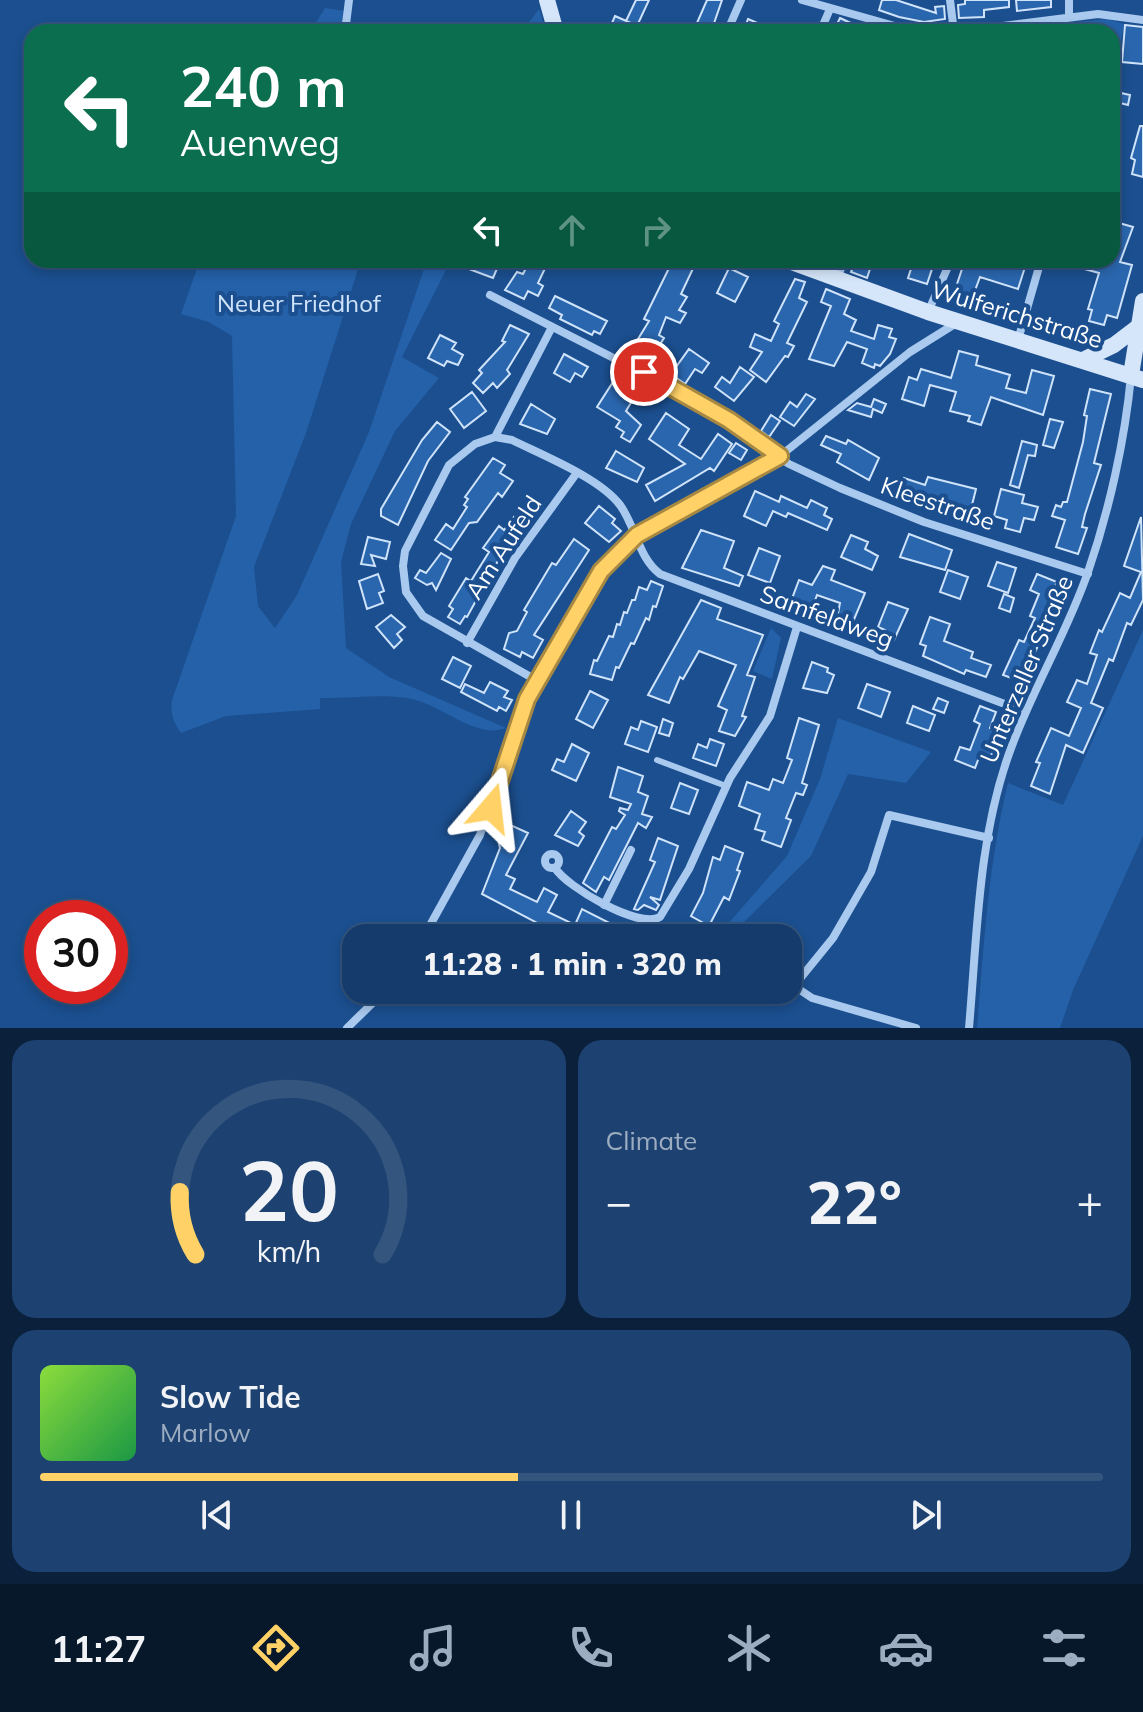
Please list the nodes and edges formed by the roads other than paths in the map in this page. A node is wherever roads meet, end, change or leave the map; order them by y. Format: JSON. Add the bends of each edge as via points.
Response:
{"nodes":[{"id":1,"x":349,"y":0,"type":"edge"},
{"id":2,"x":547,"y":0,"type":"edge"},
{"id":3,"x":741,"y":0,"type":"edge"},
{"id":4,"x":802,"y":0,"type":"edge"},
{"id":5,"x":950,"y":0,"type":"edge"},
{"id":6,"x":1069,"y":0,"type":"edge"},
{"id":7,"x":830,"y":9,"type":"junction"},
{"id":8,"x":1069,"y":17,"type":"junction"},
{"id":9,"x":1143,"y":20,"type":"edge"},
{"id":10,"x":346,"y":24,"type":"edge"},
{"id":11,"x":554,"y":24,"type":"edge"},
{"id":12,"x":730,"y":24,"type":"edge"},
{"id":13,"x":823,"y":24,"type":"edge"},
{"id":14,"x":886,"y":24,"type":"edge"},
{"id":15,"x":954,"y":24,"type":"edge"},
{"id":16,"x":1016,"y":24,"type":"edge"},
{"id":17,"x":806,"y":268,"type":"edge"},
{"id":18,"x":841,"y":268,"type":"edge"},
{"id":19,"x":947,"y":268,"type":"edge"},
{"id":20,"x":1039,"y":268,"type":"edge"},
{"id":21,"x":836,"y":280,"type":"junction"},
{"id":22,"x":490,"y":295,"type":"dead end"},
{"id":23,"x":1143,"y":301,"type":"edge"},
{"id":24,"x":928,"y":312,"type":"junction"},
{"id":25,"x":959,"y":322,"type":"junction"},
{"id":26,"x":1139,"y":326,"type":"junction"},
{"id":27,"x":552,"y":327,"type":"junction"},
{"id":28,"x":1018,"y":341,"type":"junction"},
{"id":29,"x":1085,"y":359,"type":"junction"},
{"id":30,"x":1137,"y":378,"type":"edge"},
{"id":31,"x":495,"y":437,"type":"junction"},
{"id":32,"x":780,"y":456,"type":"junction"},
{"id":33,"x":576,"y":474,"type":"junction"},
{"id":34,"x":637,"y":535,"type":"junction"},
{"id":35,"x":1088,"y":574,"type":"junction"},
{"id":36,"x":797,"y":627,"type":"junction"},
{"id":37,"x":467,"y":643,"type":"junction"},
{"id":38,"x":536,"y":680,"type":"junction"},
{"id":39,"x":1026,"y":712,"type":"junction"},
{"id":40,"x":657,"y":760,"type":"dead end"},
{"id":41,"x":726,"y":786,"type":"junction"},
{"id":42,"x":989,"y":838,"type":"junction"},
{"id":43,"x":631,"y":850,"type":"dead end"},
{"id":44,"x":555,"y":868,"type":"dead end"},
{"id":45,"x":604,"y":905,"type":"junction"},
{"id":46,"x":431,"y":924,"type":"edge"},
{"id":47,"x":372,"y":1004,"type":"edge"},
{"id":48,"x":347,"y":1028,"type":"edge"},
{"id":49,"x":916,"y":1028,"type":"edge"},
{"id":50,"x":969,"y":1028,"type":"edge"}],
"edges":[{"from":1,"to":10,"type":"street"},
{"from":2,"to":11,"type":"main road"},
{"from":3,"to":12,"type":"street"},
{"from":4,"to":7,"type":"street"},
{"from":5,"to":15,"type":"street"},
{"from":6,"to":8,"type":"street"},
{"from":7,"to":13,"type":"street"},
{"from":7,"to":14,"type":"street"},
{"from":8,"to":9,"type":"street","via":[[1098,14]]},
{"from":8,"to":16,"type":"street"},
{"from":17,"to":21,"type":"main road","name":"Wulferichstraße"},
{"from":18,"to":21,"type":"street"},
{"from":19,"to":24,"type":"street"},
{"from":20,"to":28,"type":"street"},
{"from":21,"to":24,"type":"main road","name":"Wulferichstraße"},
{"from":22,"to":27,"type":"street","name":"Kleestraße"},
{"from":23,"to":26,"type":"main road"},
{"from":24,"to":25,"type":"main road","name":"Wulferichstraße"},
{"from":25,"to":28,"type":"main road","name":"Wulferichstraße"},
{"from":25,"to":32,"type":"street","via":[[910,352]]},
{"from":26,"to":29,"type":"main road"},
{"from":26,"to":30,"type":"main road"},
{"from":27,"to":31,"type":"street"},
{"from":27,"to":32,"type":"street","name":"Kleestraße","via":[[694,399]]},
{"from":28,"to":29,"type":"main road","name":"Wulferichstraße"},
{"from":29,"to":30,"type":"main road","name":"Wulferichstraße"},
{"from":30,"to":35,"type":"street","name":"Unterzeller Straße"},
{"from":31,"to":33,"type":"street","name":"Samfeldweg","via":[[512,440]]},
{"from":31,"to":37,"type":"street","via":[[468,448],[449,465],[405,551],[406,592],[414,606]]},
{"from":32,"to":34,"type":"street"},
{"from":32,"to":35,"type":"street","name":"Kleestraße","via":[[912,518]]},
{"from":33,"to":34,"type":"street","name":"Samfeldweg","via":[[612,496]]},
{"from":33,"to":37,"type":"street","name":"Am Aufeld","via":[[515,558]]},
{"from":34,"to":36,"type":"street","name":"Samfeldweg","via":[[642,553],[660,574]]},
{"from":34,"to":38,"type":"street","via":[[601,571]]},
{"from":35,"to":39,"type":"street","name":"Unterzeller Straße"},
{"from":36,"to":39,"type":"street","name":"Samfeldweg"},
{"from":36,"to":41,"type":"street","via":[[770,716]]},
{"from":37,"to":38,"type":"street"},
{"from":38,"to":46,"type":"street","via":[[480,835]]},
{"from":39,"to":42,"type":"street","name":"Unterzeller Straße","via":[[1009,752]]},
{"from":40,"to":41,"type":"lane"},
{"from":41,"to":45,"type":"street","via":[[689,869],[660,917],[646,920]]},
{"from":42,"to":49,"type":"street","via":[[889,815],[871,872],[833,938],[794,986],[812,998]]},
{"from":42,"to":50,"type":"street","name":"Unterzeller Straße"},
{"from":43,"to":45,"type":"street"},
{"from":44,"to":45,"type":"street","via":[[562,880]]},
{"from":47,"to":48,"type":"street"}]}
